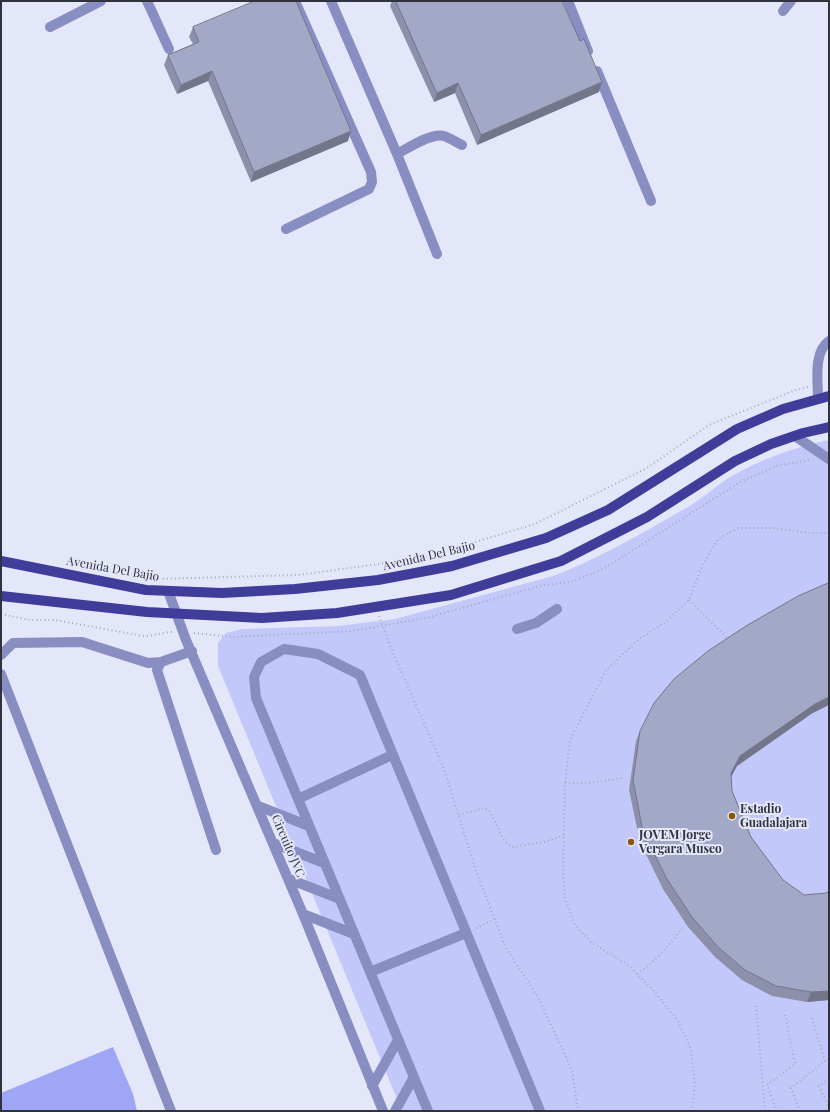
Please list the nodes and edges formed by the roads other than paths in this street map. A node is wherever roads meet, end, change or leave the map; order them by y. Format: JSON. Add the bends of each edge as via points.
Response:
{"nodes":[{"id":1,"x":101,"y":1,"type":"edge"},
{"id":2,"x":147,"y":1,"type":"edge"},
{"id":3,"x":295,"y":1,"type":"edge"},
{"id":4,"x":331,"y":1,"type":"edge"},
{"id":5,"x":568,"y":1,"type":"edge"},
{"id":6,"x":791,"y":1,"type":"edge"},
{"id":7,"x":783,"y":11,"type":"dead end"},
{"id":8,"x":50,"y":27,"type":"dead end"},
{"id":9,"x":169,"y":50,"type":"dead end"},
{"id":10,"x":462,"y":145,"type":"dead end"},
{"id":11,"x":397,"y":154,"type":"junction"},
{"id":12,"x":651,"y":201,"type":"dead end"},
{"id":13,"x":286,"y":229,"type":"dead end"},
{"id":14,"x":437,"y":254,"type":"dead end"},
{"id":15,"x":829,"y":341,"type":"edge"},
{"id":16,"x":829,"y":396,"type":"edge"},
{"id":17,"x":818,"y":399,"type":"junction"},
{"id":18,"x":829,"y":428,"type":"edge"},
{"id":19,"x":795,"y":436,"type":"junction"},
{"id":20,"x":829,"y":459,"type":"edge"},
{"id":21,"x":1,"y":561,"type":"edge"},
{"id":22,"x":168,"y":591,"type":"junction"},
{"id":23,"x":1,"y":596,"type":"edge"},
{"id":24,"x":557,"y":609,"type":"dead end"},
{"id":25,"x":177,"y":613,"type":"junction"},
{"id":26,"x":517,"y":629,"type":"dead end"},
{"id":27,"x":192,"y":651,"type":"junction"},
{"id":28,"x":1,"y":655,"type":"edge"},
{"id":29,"x":161,"y":662,"type":"junction"},
{"id":30,"x":1,"y":674,"type":"edge"},
{"id":31,"x":392,"y":755,"type":"junction"},
{"id":32,"x":298,"y":799,"type":"junction"},
{"id":33,"x":258,"y":806,"type":"junction"},
{"id":34,"x":309,"y":826,"type":"junction"},
{"id":35,"x":273,"y":843,"type":"junction"},
{"id":36,"x":216,"y":850,"type":"dead end"},
{"id":37,"x":324,"y":862,"type":"junction"},
{"id":38,"x":289,"y":879,"type":"junction"},
{"id":39,"x":340,"y":899,"type":"junction"},
{"id":40,"x":303,"y":914,"type":"junction"},
{"id":41,"x":466,"y":933,"type":"junction"},
{"id":42,"x":354,"y":934,"type":"junction"},
{"id":43,"x":370,"y":972,"type":"junction"},
{"id":44,"x":398,"y":1040,"type":"junction"},
{"id":45,"x":414,"y":1077,"type":"junction"},
{"id":46,"x":372,"y":1086,"type":"junction"},
{"id":47,"x":171,"y":1111,"type":"edge"},
{"id":48,"x":383,"y":1111,"type":"edge"},
{"id":49,"x":395,"y":1111,"type":"edge"},
{"id":50,"x":428,"y":1111,"type":"edge"},
{"id":51,"x":540,"y":1111,"type":"edge"}],
"edges":[{"from":1,"to":8,"type":"lane"},
{"from":2,"to":9,"type":"lane"},
{"from":3,"to":13,"type":"lane","via":[[370,172],[372,182],[369,189],[364,192]]},
{"from":4,"to":11,"type":"lane"},
{"from":5,"to":12,"type":"lane"},
{"from":6,"to":7,"type":"lane"},
{"from":10,"to":11,"type":"lane","via":[[444,136],[436,136]]},
{"from":11,"to":14,"type":"lane"},
{"from":15,"to":17,"type":"lane","via":[[818,357]]},
{"from":16,"to":17,"type":"main road","name":"Avenida Del Bajio"},
{"from":17,"to":22,"type":"main road","name":"Avenida Del Bajio","via":[[783,409],[737,429],[608,510],[546,538],[452,566],[378,580],[295,589],[222,593]]},
{"from":18,"to":19,"type":"main road"},
{"from":19,"to":20,"type":"lane"},
{"from":19,"to":25,"type":"main road","via":[[735,461],[647,518],[561,561],[470,591],[337,613],[262,618]]},
{"from":21,"to":22,"type":"main road","name":"Avenida Del Bajio","via":[[146,590]]},
{"from":22,"to":25,"type":"lane","name":"Circuito JVC"},
{"from":23,"to":25,"type":"main road","via":[[74,606]]},
{"from":24,"to":26,"type":"lane","via":[[536,623]]},
{"from":25,"to":27,"type":"lane","name":"Circuito JVC"},
{"from":27,"to":29,"type":"lane"},
{"from":27,"to":33,"type":"lane","name":"Circuito JVC"},
{"from":28,"to":29,"type":"lane","via":[[13,643],[82,642],[148,663]]},
{"from":29,"to":36,"type":"lane","via":[[157,670]]},
{"from":30,"to":47,"type":"lane"},
{"from":31,"to":32,"type":"lane"},
{"from":31,"to":32,"type":"lane","via":[[360,676],[318,654],[284,649],[261,662],[254,677],[256,698]]},
{"from":31,"to":41,"type":"lane"},
{"from":32,"to":34,"type":"lane"},
{"from":33,"to":34,"type":"lane"},
{"from":33,"to":35,"type":"lane","name":"Circuito JVC"},
{"from":34,"to":37,"type":"lane"},
{"from":35,"to":37,"type":"lane"},
{"from":35,"to":38,"type":"lane","name":"Circuito JVC"},
{"from":37,"to":39,"type":"lane"},
{"from":38,"to":39,"type":"lane"},
{"from":38,"to":40,"type":"lane","name":"Circuito JVC"},
{"from":39,"to":42,"type":"lane"},
{"from":40,"to":42,"type":"lane"},
{"from":40,"to":46,"type":"lane","name":"Circuito JVC"},
{"from":41,"to":43,"type":"lane"},
{"from":41,"to":51,"type":"lane"},
{"from":42,"to":43,"type":"lane"},
{"from":43,"to":44,"type":"lane"},
{"from":44,"to":45,"type":"lane"},
{"from":44,"to":46,"type":"lane"},
{"from":45,"to":49,"type":"lane"},
{"from":45,"to":50,"type":"lane"},
{"from":46,"to":48,"type":"lane","name":"Circuito JVC"}]}
